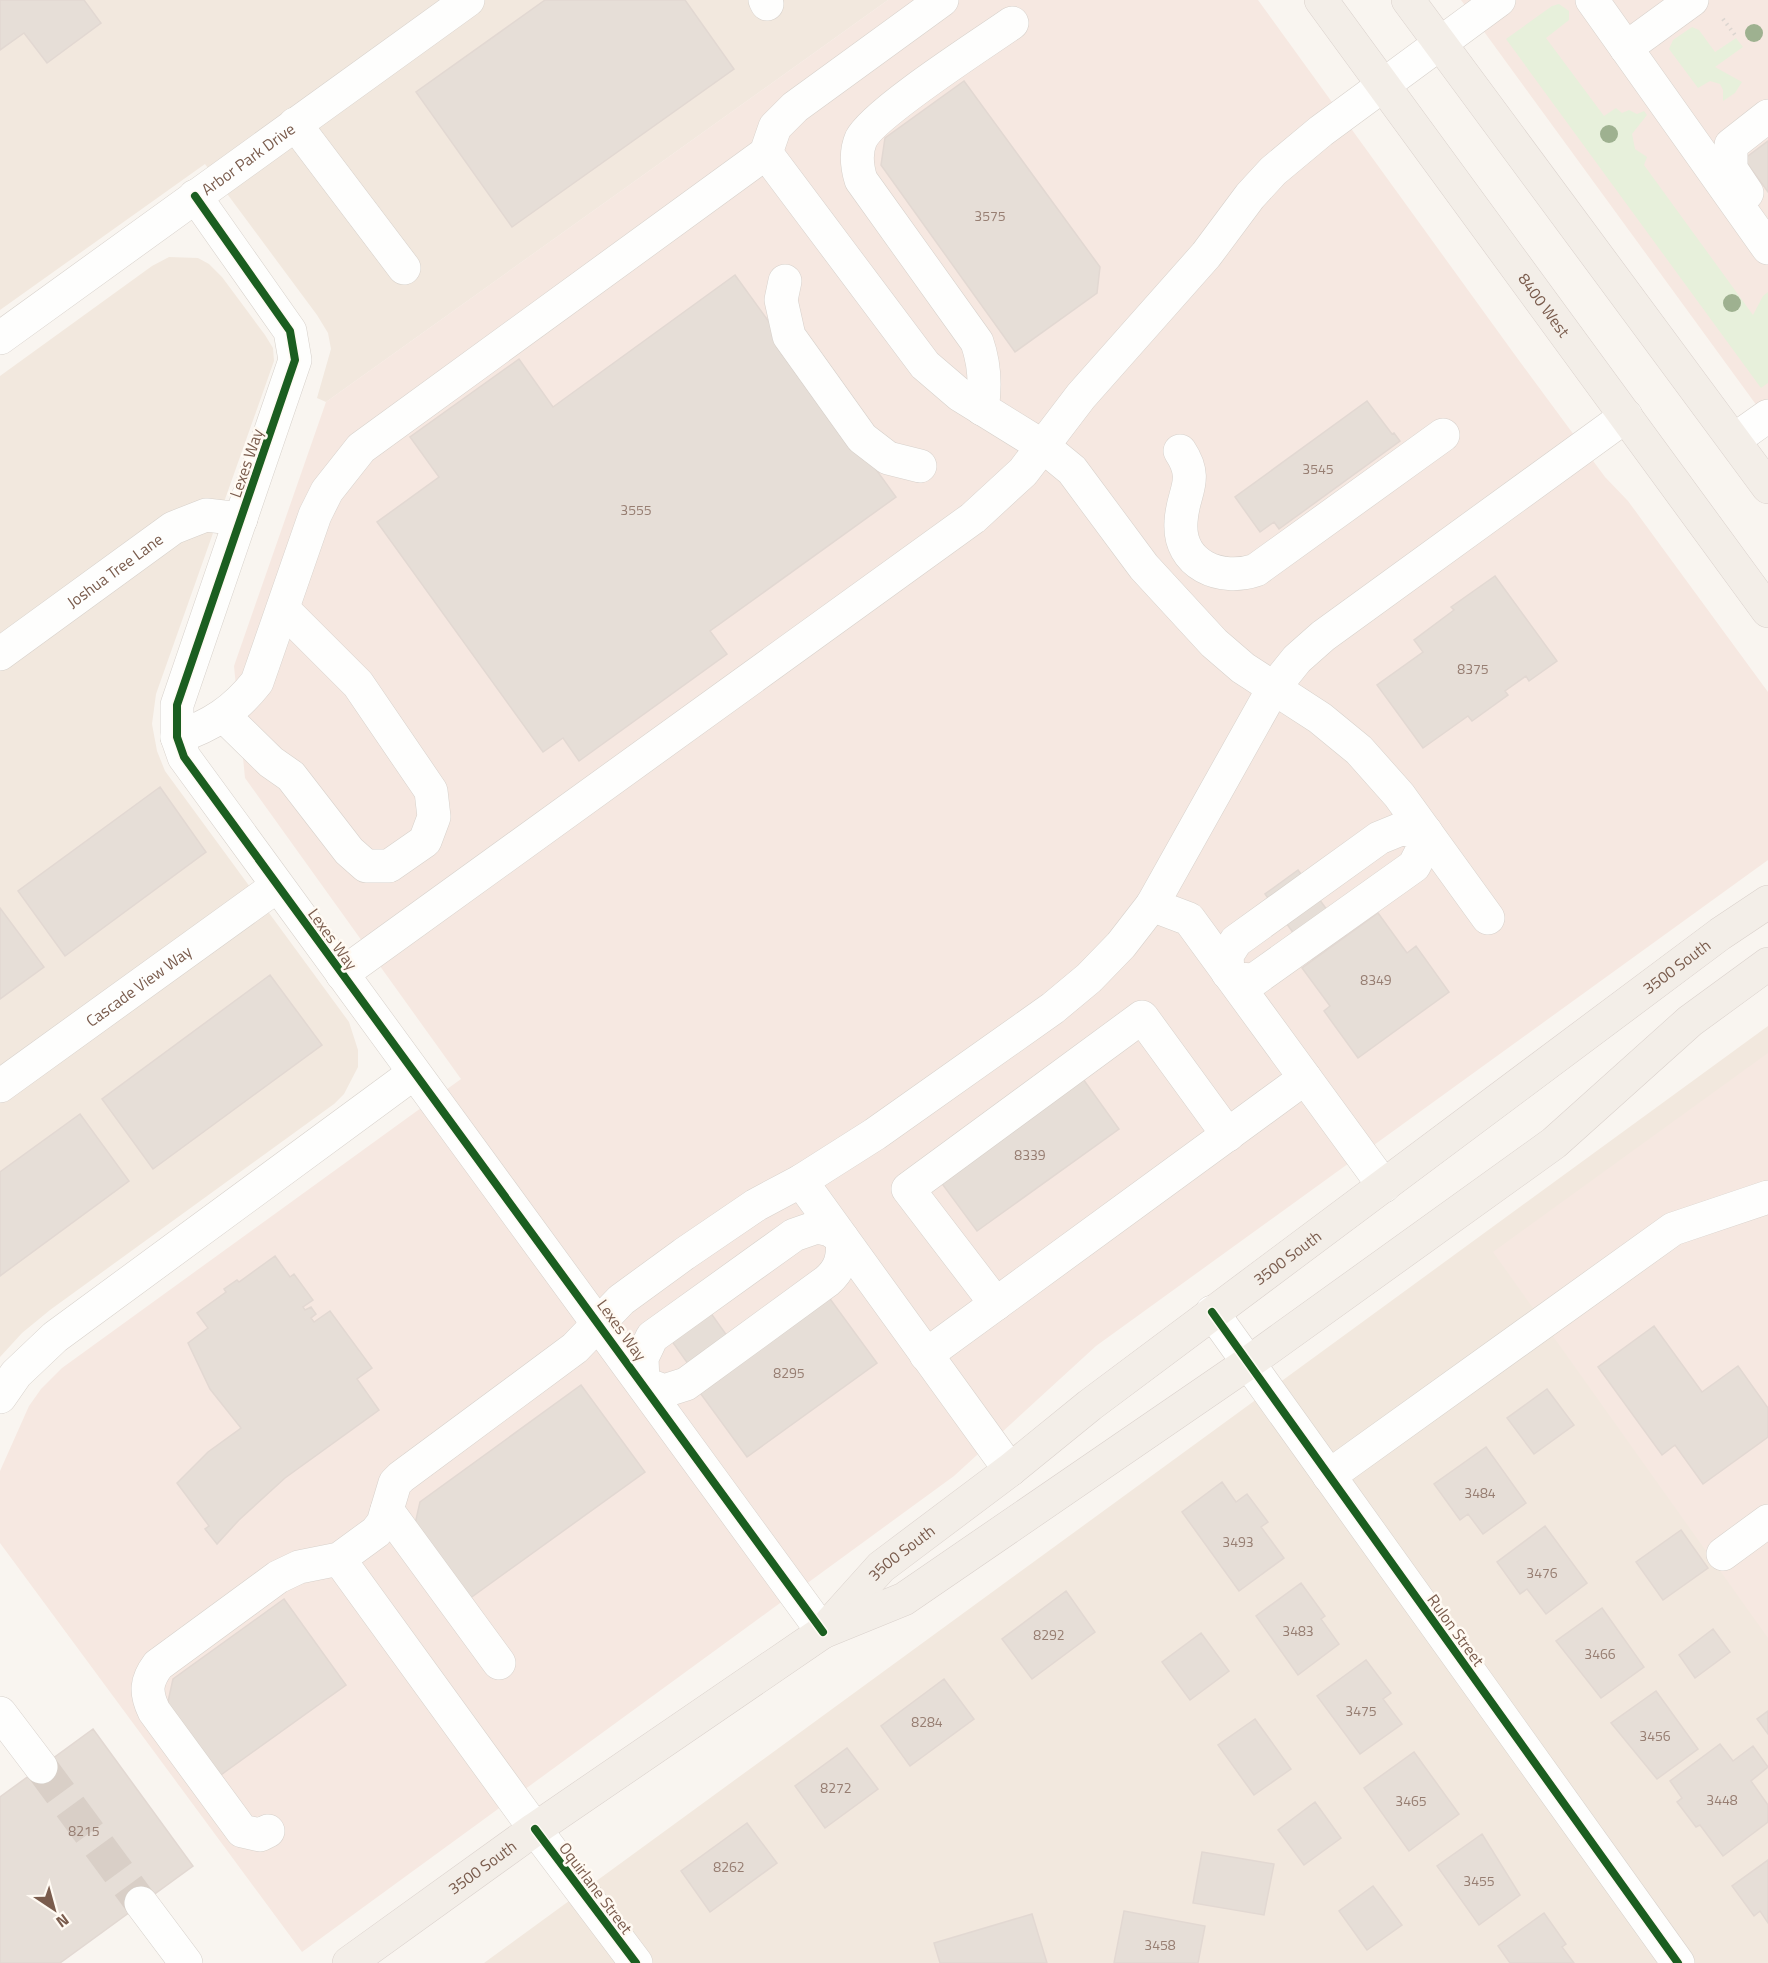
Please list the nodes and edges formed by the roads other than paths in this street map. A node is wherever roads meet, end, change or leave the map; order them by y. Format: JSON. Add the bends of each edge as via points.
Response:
{"nodes":[{"id":1,"x":468,"y":0,"type":"edge"},
{"id":2,"x":942,"y":0,"type":"edge"},
{"id":3,"x":1321,"y":0,"type":"edge"},
{"id":4,"x":1408,"y":0,"type":"edge"},
{"id":5,"x":1499,"y":0,"type":"edge"},
{"id":6,"x":1592,"y":0,"type":"edge"},
{"id":7,"x":1705,"y":6,"type":"edge"},
{"id":8,"x":1012,"y":23,"type":"dead end"},
{"id":9,"x":1440,"y":44,"type":"junction"},
{"id":10,"x":1626,"y":48,"type":"junction"},
{"id":11,"x":1384,"y":85,"type":"junction"},
{"id":12,"x":1768,"y":116,"type":"edge"},
{"id":13,"x":295,"y":124,"type":"junction"},
{"id":14,"x":766,"y":153,"type":"junction"},
{"id":15,"x":195,"y":196,"type":"junction"},
{"id":16,"x":1763,"y":241,"type":"edge"},
{"id":17,"x":404,"y":268,"type":"dead end"},
{"id":18,"x":785,"y":281,"type":"dead end"},
{"id":19,"x":0,"y":338,"type":"edge"},
{"id":20,"x":982,"y":409,"type":"junction"},
{"id":21,"x":1626,"y":416,"type":"junction"},
{"id":22,"x":1768,"y":416,"type":"edge"},
{"id":23,"x":1443,"y":435,"type":"dead end"},
{"id":24,"x":1734,"y":440,"type":"junction"},
{"id":25,"x":1044,"y":447,"type":"junction"},
{"id":26,"x":1180,"y":451,"type":"dead end"},
{"id":27,"x":920,"y":466,"type":"dead end"},
{"id":28,"x":1768,"y":487,"type":"edge"},
{"id":29,"x":241,"y":519,"type":"junction"},
{"id":30,"x":283,"y":609,"type":"junction"},
{"id":31,"x":1768,"y":611,"type":"edge"},
{"id":32,"x":0,"y":654,"type":"edge"},
{"id":33,"x":1273,"y":689,"type":"junction"},
{"id":34,"x":224,"y":717,"type":"junction"},
{"id":35,"x":177,"y":737,"type":"junction"},
{"id":36,"x":1426,"y":832,"type":"junction"},
{"id":37,"x":277,"y":886,"type":"junction"},
{"id":38,"x":1768,"y":902,"type":"edge"},
{"id":39,"x":1152,"y":905,"type":"junction"},
{"id":40,"x":1488,"y":918,"type":"dead end"},
{"id":41,"x":1768,"y":964,"type":"edge"},
{"id":42,"x":1228,"y":973,"type":"junction"},
{"id":43,"x":342,"y":974,"type":"junction"},
{"id":44,"x":414,"y":1073,"type":"junction"},
{"id":45,"x":1305,"y":1078,"type":"junction"},
{"id":46,"x":0,"y":1086,"type":"edge"},
{"id":47,"x":1228,"y":1135,"type":"junction"},
{"id":48,"x":801,"y":1181,"type":"junction"},
{"id":49,"x":1384,"y":1186,"type":"junction"},
{"id":50,"x":1768,"y":1197,"type":"edge"},
{"id":51,"x":842,"y":1238,"type":"junction"},
{"id":52,"x":996,"y":1304,"type":"junction"},
{"id":53,"x":1212,"y":1312,"type":"junction"},
{"id":54,"x":599,"y":1323,"type":"junction"},
{"id":55,"x":926,"y":1355,"type":"junction"},
{"id":56,"x":1248,"y":1363,"type":"junction"},
{"id":57,"x":643,"y":1383,"type":"junction"},
{"id":58,"x":0,"y":1397,"type":"edge"},
{"id":59,"x":1010,"y":1470,"type":"junction"},
{"id":60,"x":1329,"y":1476,"type":"junction"},
{"id":61,"x":387,"y":1510,"type":"junction"},
{"id":62,"x":1768,"y":1521,"type":"edge"},
{"id":63,"x":1723,"y":1554,"type":"dead end"},
{"id":64,"x":339,"y":1558,"type":"junction"},
{"id":65,"x":823,"y":1632,"type":"junction"},
{"id":66,"x":500,"y":1663,"type":"dead end"},
{"id":67,"x":0,"y":1713,"type":"edge"},
{"id":68,"x":41,"y":1767,"type":"tunnel mouth"},
{"id":69,"x":535,"y":1829,"type":"junction"},
{"id":70,"x":268,"y":1831,"type":"dead end"},
{"id":71,"x":141,"y":1903,"type":"tunnel mouth"},
{"id":72,"x":186,"y":1963,"type":"edge"},
{"id":73,"x":349,"y":1963,"type":"edge"},
{"id":74,"x":636,"y":1963,"type":"edge"},
{"id":75,"x":1678,"y":1963,"type":"edge"}],
"edges":[{"from":1,"to":13,"type":"street","name":"Arbor Park Drive"},
{"from":2,"to":14,"type":"street","via":[[795,107],[775,127]]},
{"from":3,"to":11,"type":"main road","name":"8400 West"},
{"from":4,"to":9,"type":"main road"},
{"from":5,"to":9,"type":"street"},
{"from":6,"to":10,"type":"street"},
{"from":7,"to":10,"type":"street"},
{"from":8,"to":20,"type":"street","via":[[878,119],[861,141],[857,154],[861,180],[977,342],[985,370]]},
{"from":9,"to":11,"type":"street"},
{"from":9,"to":24,"type":"main road"},
{"from":10,"to":16,"type":"street"},
{"from":11,"to":21,"type":"main road","name":"8400 West"},
{"from":11,"to":25,"type":"street","via":[[1273,171],[1206,255],[1081,396]]},
{"from":12,"to":16,"type":"street","via":[[1731,145],[1729,152],[1731,168],[1761,212]]},
{"from":13,"to":15,"type":"street","name":"Arbor Park Drive"},
{"from":13,"to":17,"type":"street"},
{"from":14,"to":20,"type":"street","via":[[911,349],[940,380]]},
{"from":14,"to":30,"type":"street","via":[[361,448],[327,491],[315,515]]},
{"from":15,"to":19,"type":"street","name":"Arbor Park Drive"},
{"from":15,"to":29,"type":"street","name":"Lexes Way","via":[[286,326],[294,344],[291,375]]},
{"from":18,"to":27,"type":"street","via":[[781,300],[789,336],[855,428],[888,458]]},
{"from":20,"to":25,"type":"street"},
{"from":21,"to":31,"type":"main road","name":"8400 West"},
{"from":21,"to":33,"type":"street","via":[[1323,636],[1297,659]]},
{"from":22,"to":24,"type":"street"},
{"from":23,"to":26,"type":"street","via":[[1256,570],[1242,575],[1213,572],[1201,566],[1186,547],[1180,521],[1191,480]]},
{"from":24,"to":28,"type":"main road"},
{"from":25,"to":33,"type":"street","via":[[1084,483],[1144,567],[1186,616]]},
{"from":25,"to":43,"type":"street","via":[[973,518]]},
{"from":29,"to":32,"type":"street","name":"Joshua Tree Lane","via":[[206,515],[173,528]]},
{"from":29,"to":35,"type":"street","name":"Lexes Way","via":[[177,705]]},
{"from":30,"to":34,"type":"street","via":[[257,682]]},
{"from":30,"to":34,"type":"street","via":[[358,684],[431,791],[434,817],[425,841],[389,866],[366,866],[349,851],[291,776]]},
{"from":33,"to":36,"type":"street","via":[[1320,718],[1359,750]]},
{"from":33,"to":39,"type":"street"},
{"from":34,"to":35,"type":"street"},
{"from":35,"to":37,"type":"street","name":"Lexes Way","via":[[184,758]]},
{"from":36,"to":40,"type":"street"},
{"from":36,"to":42,"type":"street","via":[[1401,830],[1379,838],[1236,941],[1227,955]]},
{"from":36,"to":42,"type":"street","via":[[1420,856],[1405,873],[1254,980],[1236,979]]},
{"from":37,"to":43,"type":"street","name":"Lexes Way"},
{"from":37,"to":46,"type":"street","name":"Cascade View Way"},
{"from":38,"to":49,"type":"main road","name":"3500 South"},
{"from":39,"to":42,"type":"street","via":[[1189,919]]},
{"from":39,"to":48,"type":"street","via":[[1121,945],[1053,1008],[875,1134]]},
{"from":41,"to":56,"type":"main road","name":"3500 South","via":[[1690,1021],[1554,1143]]},
{"from":42,"to":45,"type":"street"},
{"from":43,"to":44,"type":"street","name":"Lexes Way"},
{"from":44,"to":54,"type":"street","name":"Lexes Way"},
{"from":44,"to":58,"type":"street","via":[[55,1337],[16,1374]]},
{"from":45,"to":47,"type":"street"},
{"from":45,"to":49,"type":"street"},
{"from":47,"to":52,"type":"street"},
{"from":47,"to":52,"type":"street","via":[[1142,1017],[908,1189]]},
{"from":48,"to":51,"type":"street"},
{"from":48,"to":54,"type":"street","via":[[756,1205],[684,1254],[621,1300]]},
{"from":49,"to":53,"type":"main road","name":"3500 South"},
{"from":50,"to":60,"type":"street","via":[[1673,1229]]},
{"from":51,"to":55,"type":"street"},
{"from":51,"to":57,"type":"street","via":[[843,1251],[835,1274],[799,1302],[686,1384],[664,1390]]},
{"from":51,"to":57,"type":"street","via":[[817,1227],[794,1235],[652,1337],[642,1358]]},
{"from":52,"to":55,"type":"street"},
{"from":53,"to":56,"type":"street","name":"Rulon Street"},
{"from":53,"to":59,"type":"main road","name":"3500 South"},
{"from":54,"to":57,"type":"street","name":"Lexes Way"},
{"from":54,"to":61,"type":"street","via":[[575,1348],[401,1477]]},
{"from":55,"to":59,"type":"street"},
{"from":56,"to":60,"type":"street","name":"Rulon Street"},
{"from":56,"to":65,"type":"main road","name":"3500 South","via":[[904,1599]]},
{"from":57,"to":65,"type":"street","name":"Lexes Way"},
{"from":59,"to":65,"type":"main road","name":"3500 South","via":[[882,1568]]},
{"from":60,"to":75,"type":"street","name":"Rulon Street"},
{"from":61,"to":64,"type":"street","via":[[376,1532]]},
{"from":61,"to":66,"type":"street"},
{"from":62,"to":63,"type":"street"},
{"from":64,"to":69,"type":"street","name":"Oquirlane Street"},
{"from":64,"to":70,"type":"street","via":[[299,1567],[278,1577],[158,1665],[147,1685],[154,1710],[242,1831],[260,1835]]},
{"from":65,"to":69,"type":"main road","name":"3500 South"},
{"from":67,"to":68,"type":"street"},
{"from":69,"to":73,"type":"main road","name":"3500 South"},
{"from":69,"to":74,"type":"street","name":"Oquirlane Street"},
{"from":71,"to":72,"type":"street"}]}
